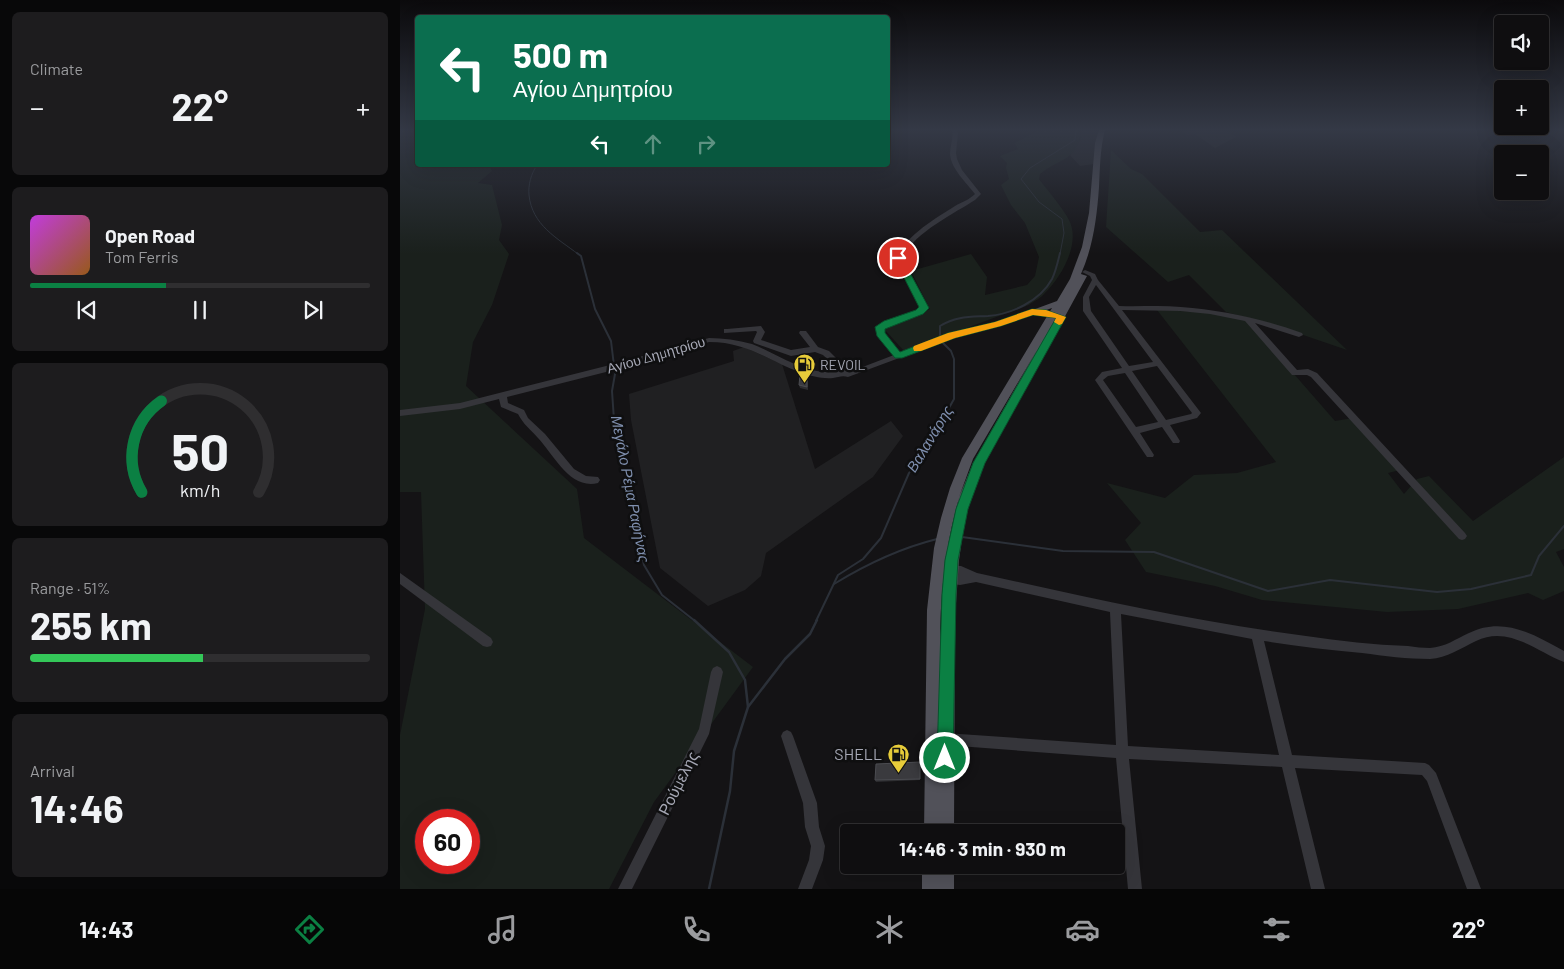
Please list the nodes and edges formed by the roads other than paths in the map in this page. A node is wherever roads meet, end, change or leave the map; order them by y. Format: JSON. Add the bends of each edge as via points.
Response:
{"nodes":[{"id":1,"x":963,"y":171,"type":"edge"},
{"id":2,"x":1095,"y":171,"type":"edge"},
{"id":3,"x":1101,"y":171,"type":"edge"},
{"id":4,"x":1085,"y":272,"type":"junction"},
{"id":5,"x":1095,"y":280,"type":"junction"},
{"id":6,"x":1058,"y":303,"type":"junction"},
{"id":7,"x":1118,"y":308,"type":"junction"},
{"id":8,"x":1032,"y":312,"type":"junction"},
{"id":9,"x":1021,"y":317,"type":"junction"},
{"id":10,"x":1055,"y":318,"type":"junction"},
{"id":11,"x":1248,"y":320,"type":"junction"},
{"id":12,"x":727,"y":331,"type":"dead end"},
{"id":13,"x":803,"y":333,"type":"dead end"},
{"id":14,"x":1299,"y":335,"type":"dead end"},
{"id":15,"x":935,"y":341,"type":"joint"},
{"id":16,"x":815,"y":349,"type":"junction"},
{"id":17,"x":899,"y":356,"type":"junction"},
{"id":18,"x":1159,"y":363,"type":"junction"},
{"id":19,"x":1126,"y":370,"type":"junction"},
{"id":20,"x":848,"y":374,"type":"junction"},
{"id":21,"x":502,"y":396,"type":"junction"},
{"id":22,"x":400,"y":414,"type":"edge"},
{"id":23,"x":1165,"y":423,"type":"junction"},
{"id":24,"x":1134,"y":431,"type":"junction"},
{"id":25,"x":1176,"y":441,"type":"dead end"},
{"id":26,"x":1150,"y":455,"type":"dead end"},
{"id":27,"x":595,"y":480,"type":"dead end"},
{"id":28,"x":1462,"y":536,"type":"dead end"},
{"id":29,"x":943,"y":574,"type":"junction"},
{"id":30,"x":400,"y":578,"type":"edge"},
{"id":31,"x":1115,"y":608,"type":"junction"},
{"id":32,"x":1257,"y":636,"type":"junction"},
{"id":33,"x":487,"y":642,"type":"dead end"},
{"id":34,"x":1564,"y":657,"type":"edge"},
{"id":35,"x":717,"y":672,"type":"dead end"},
{"id":36,"x":787,"y":736,"type":"dead end"},
{"id":37,"x":945,"y":740,"type":"junction"},
{"id":38,"x":1122,"y":752,"type":"junction"},
{"id":39,"x":1287,"y":761,"type":"junction"},
{"id":40,"x":932,"y":824,"type":"edge"},
{"id":41,"x":945,"y":824,"type":"edge"},
{"id":42,"x":931,"y":874,"type":"edge"},
{"id":43,"x":945,"y":874,"type":"edge"},
{"id":44,"x":625,"y":889,"type":"edge"},
{"id":45,"x":805,"y":889,"type":"edge"},
{"id":46,"x":931,"y":889,"type":"edge"},
{"id":47,"x":945,"y":889,"type":"edge"},
{"id":48,"x":1135,"y":889,"type":"edge"},
{"id":49,"x":1318,"y":889,"type":"edge"},
{"id":50,"x":1474,"y":889,"type":"edge"}],
"edges":[{"from":1,"to":17,"type":"street","via":[[978,194],[940,219],[900,253],[898,262],[924,308],[880,327],[880,334]]},
{"from":2,"to":6,"type":"main road","via":[[1087,245],[1077,274]]},
{"from":3,"to":4,"type":"main road","via":[[1095,237]]},
{"from":4,"to":5,"type":"street","via":[[1093,275]]},
{"from":4,"to":10,"type":"main road"},
{"from":5,"to":7,"type":"street"},
{"from":5,"to":19,"type":"street","via":[[1086,297],[1087,311]]},
{"from":6,"to":8,"type":"main road"},
{"from":6,"to":10,"type":"main road"},
{"from":7,"to":11,"type":"street","via":[[1179,309]]},
{"from":7,"to":18,"type":"street"},
{"from":8,"to":9,"type":"street","name":"Αγίου Δημητρίου"},
{"from":8,"to":10,"type":"street"},
{"from":9,"to":10,"type":"street","name":"Αγίου Δημητρίου"},
{"from":9,"to":15,"type":"street","name":"Αγίου Δημητρίου"},
{"from":10,"to":29,"type":"main road","via":[[979,463],[965,497],[954,549]]},
{"from":10,"to":29,"type":"main road","via":[[968,458],[943,528],[939,550]]},
{"from":11,"to":14,"type":"street"},
{"from":11,"to":28,"type":"street","via":[[1294,372],[1314,374]]},
{"from":12,"to":16,"type":"street","via":[[758,328],[761,332],[757,341],[766,346],[791,353]]},
{"from":13,"to":16,"type":"street"},
{"from":15,"to":17,"type":"street","name":"Αγίου Δημητρίου"},
{"from":16,"to":20,"type":"street","via":[[826,353]]},
{"from":17,"to":20,"type":"street","name":"Αγίου Δημητρίου"},
{"from":18,"to":19,"type":"street"},
{"from":18,"to":23,"type":"street","via":[[1197,413]]},
{"from":19,"to":23,"type":"street"},
{"from":19,"to":24,"type":"street","via":[[1105,374],[1099,380]]},
{"from":20,"to":21,"type":"street","name":"Αγίου Δημητρίου","via":[[814,374],[749,346],[719,339]]},
{"from":21,"to":22,"type":"street","name":"Αγίου Δημητρίου","via":[[449,408]]},
{"from":21,"to":27,"type":"street","via":[[504,405],[521,412],[571,472],[584,479]]},
{"from":23,"to":24,"type":"street"},
{"from":23,"to":25,"type":"street"},
{"from":24,"to":26,"type":"street"},
{"from":29,"to":31,"type":"street","via":[[976,577]]},
{"from":29,"to":37,"type":"main road"},
{"from":29,"to":40,"type":"main road","via":[[932,654]]},
{"from":30,"to":33,"type":"street"},
{"from":31,"to":32,"type":"street"},
{"from":31,"to":38,"type":"street"},
{"from":32,"to":34,"type":"street","via":[[1385,651],[1434,653],[1458,646],[1480,633],[1497,631],[1539,643]]},
{"from":32,"to":39,"type":"street"},
{"from":35,"to":44,"type":"street","name":"Ρούμελης","via":[[705,730]]},
{"from":36,"to":45,"type":"street","via":[[807,792],[818,846]]},
{"from":37,"to":38,"type":"street"},
{"from":37,"to":41,"type":"main road"},
{"from":38,"to":39,"type":"street"},
{"from":38,"to":48,"type":"street"},
{"from":39,"to":49,"type":"street"},
{"from":39,"to":50,"type":"street","via":[[1428,771]]},
{"from":42,"to":46,"type":"main road"},
{"from":43,"to":47,"type":"main road"}]}
